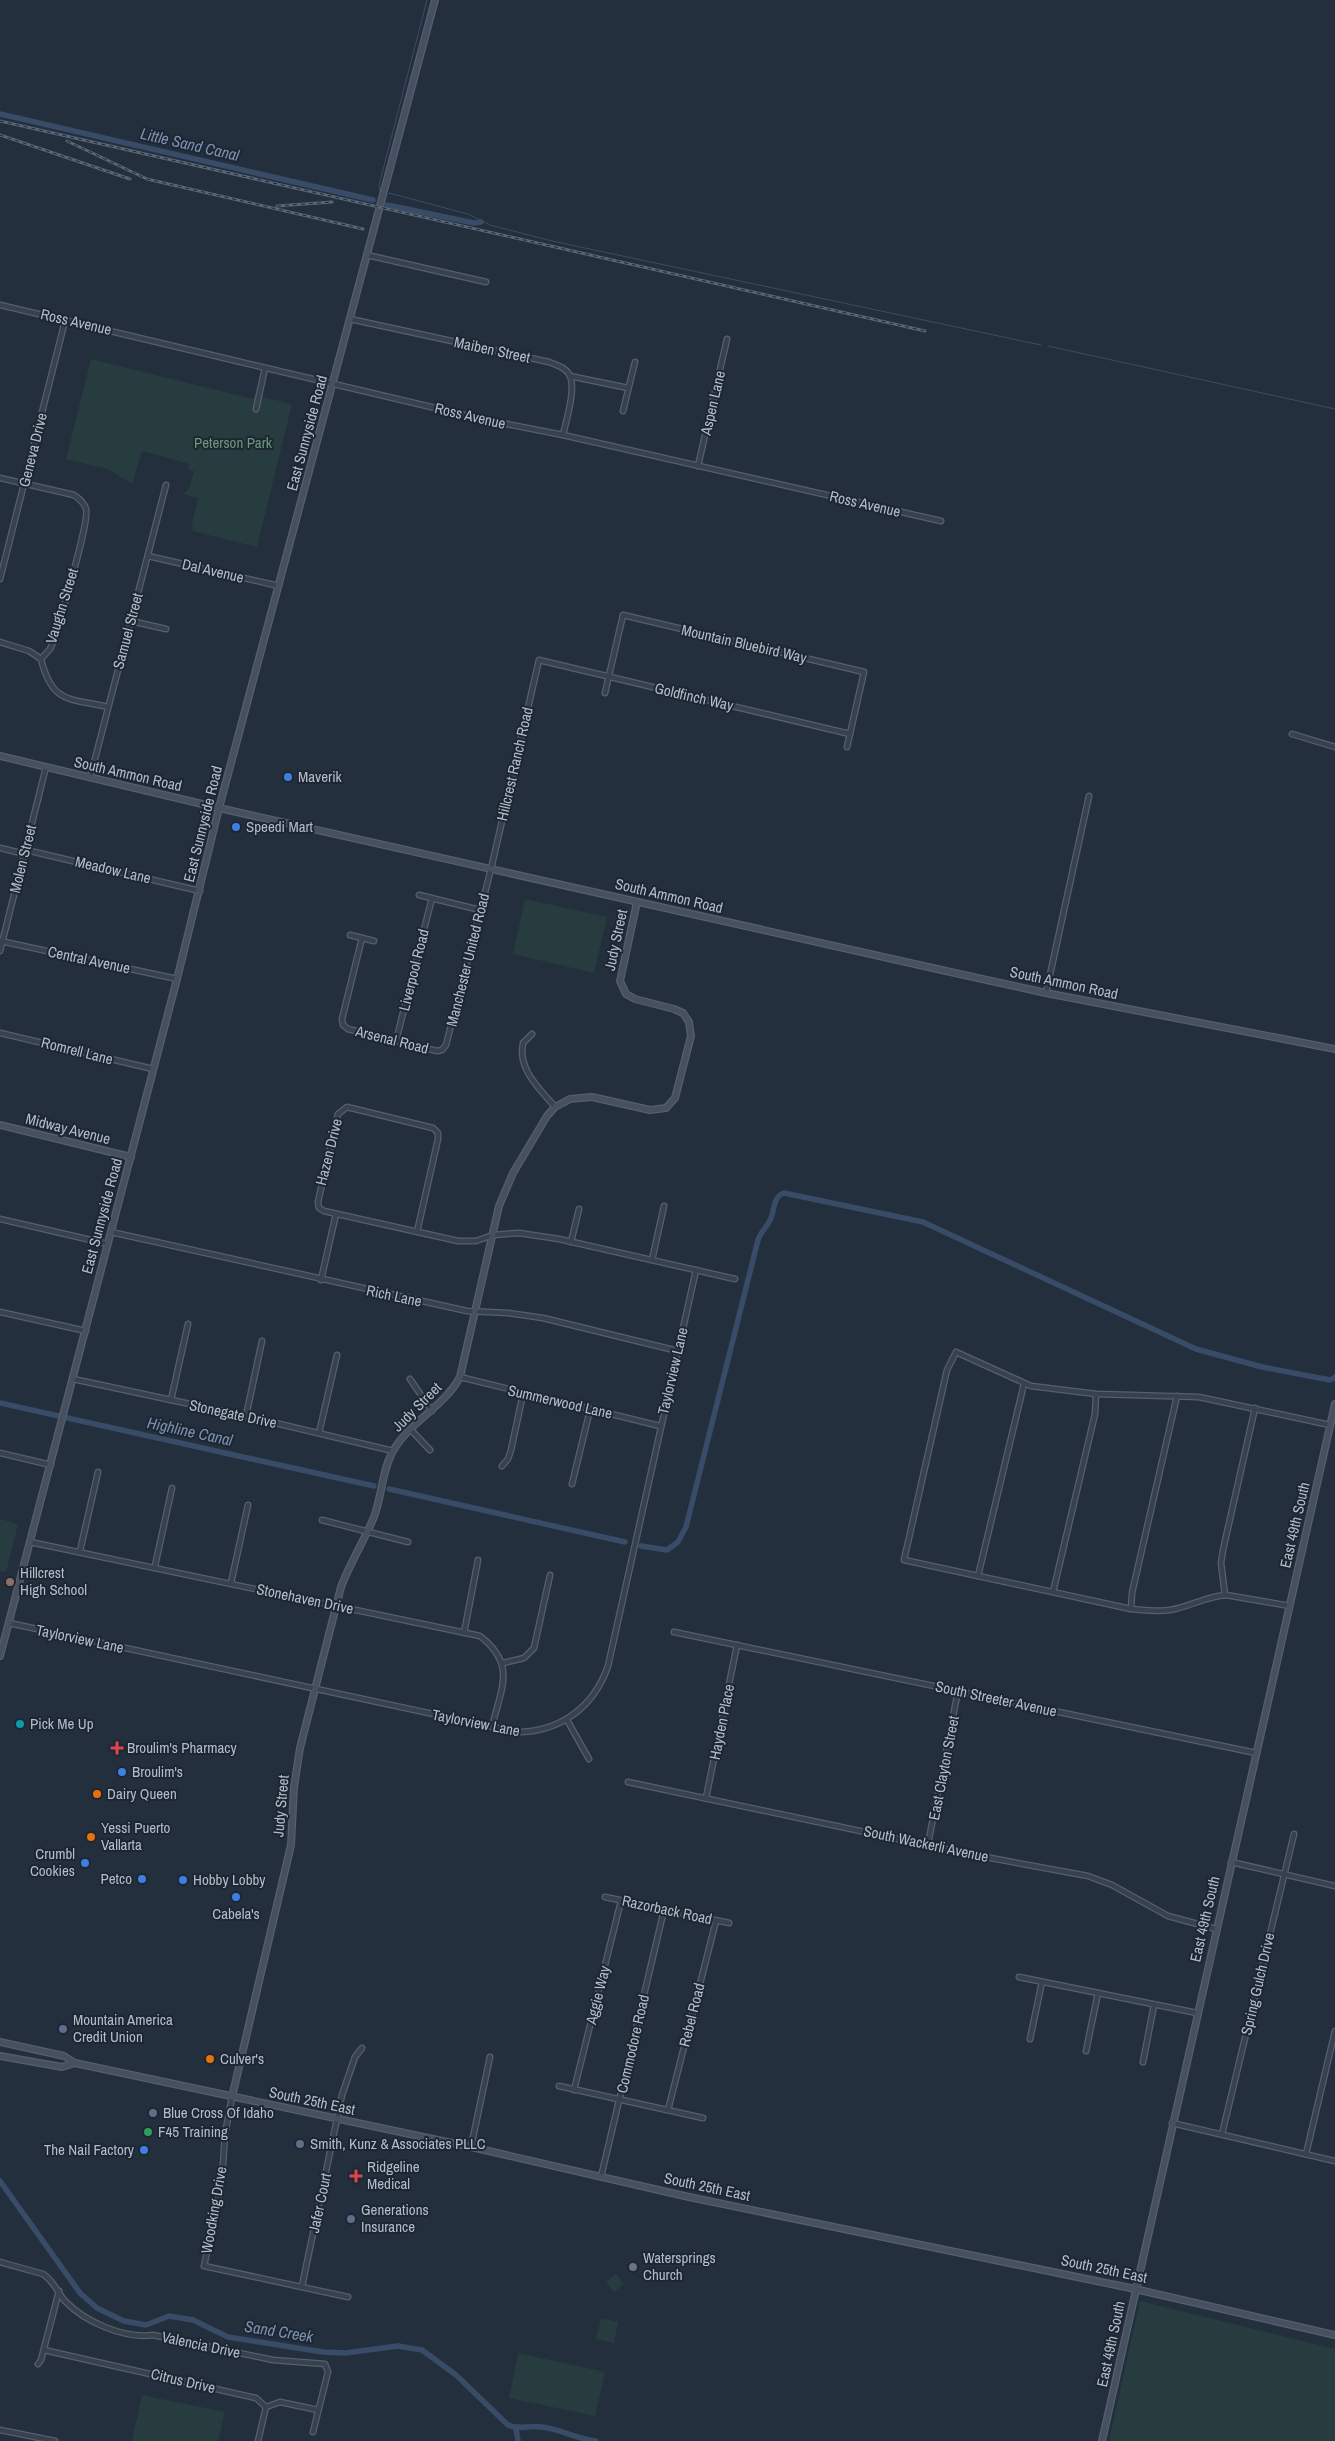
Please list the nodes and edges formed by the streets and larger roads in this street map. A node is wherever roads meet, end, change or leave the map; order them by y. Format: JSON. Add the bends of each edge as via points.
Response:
{"nodes":[{"id":1,"x":435,"y":0,"type":"edge"},
{"id":2,"x":367,"y":255,"type":"junction"},
{"id":3,"x":486,"y":282,"type":"dead end"},
{"id":4,"x":0,"y":305,"type":"edge"},
{"id":5,"x":350,"y":319,"type":"junction"},
{"id":6,"x":65,"y":321,"type":"junction"},
{"id":7,"x":727,"y":339,"type":"dead end"},
{"id":8,"x":634,"y":362,"type":"dead end"},
{"id":9,"x":265,"y":368,"type":"junction"},
{"id":10,"x":570,"y":376,"type":"junction"},
{"id":11,"x":333,"y":382,"type":"junction"},
{"id":12,"x":628,"y":388,"type":"junction"},
{"id":13,"x":256,"y":409,"type":"dead end"},
{"id":14,"x":624,"y":411,"type":"dead end"},
{"id":15,"x":563,"y":435,"type":"junction"},
{"id":16,"x":698,"y":466,"type":"junction"},
{"id":17,"x":0,"y":478,"type":"edge"},
{"id":18,"x":25,"y":484,"type":"junction"},
{"id":19,"x":166,"y":485,"type":"dead end"},
{"id":20,"x":941,"y":521,"type":"dead end"},
{"id":21,"x":148,"y":556,"type":"junction"},
{"id":22,"x":0,"y":579,"type":"edge"},
{"id":23,"x":279,"y":586,"type":"junction"},
{"id":24,"x":131,"y":620,"type":"junction"},
{"id":25,"x":166,"y":629,"type":"dead end"},
{"id":26,"x":0,"y":642,"type":"edge"},
{"id":27,"x":41,"y":659,"type":"junction"},
{"id":28,"x":539,"y":660,"type":"joint"},
{"id":29,"x":609,"y":677,"type":"junction"},
{"id":30,"x":605,"y":693,"type":"dead end"},
{"id":31,"x":108,"y":707,"type":"junction"},
{"id":32,"x":850,"y":734,"type":"junction"},
{"id":33,"x":1292,"y":734,"type":"dead end"},
{"id":34,"x":847,"y":747,"type":"dead end"},
{"id":35,"x":1335,"y":747,"type":"edge"},
{"id":36,"x":0,"y":756,"type":"edge"},
{"id":37,"x":46,"y":767,"type":"junction"},
{"id":38,"x":90,"y":778,"type":"junction"},
{"id":39,"x":1089,"y":796,"type":"dead end"},
{"id":40,"x":219,"y":808,"type":"junction"},
{"id":41,"x":0,"y":848,"type":"edge"},
{"id":42,"x":26,"y":852,"type":"junction"},
{"id":43,"x":491,"y":868,"type":"junction"},
{"id":44,"x":200,"y":891,"type":"junction"},
{"id":45,"x":419,"y":895,"type":"dead end"},
{"id":46,"x":432,"y":898,"type":"junction"},
{"id":47,"x":637,"y":902,"type":"junction"},
{"id":48,"x":480,"y":910,"type":"junction"},
{"id":49,"x":350,"y":935,"type":"dead end"},
{"id":50,"x":362,"y":938,"type":"junction"},
{"id":51,"x":374,"y":941,"type":"dead end"},
{"id":52,"x":1,"y":942,"type":"edge"},
{"id":53,"x":0,"y":951,"type":"edge"},
{"id":54,"x":177,"y":980,"type":"junction"},
{"id":55,"x":1046,"y":993,"type":"junction"},
{"id":56,"x":0,"y":1033,"type":"edge"},
{"id":57,"x":532,"y":1034,"type":"dead end"},
{"id":58,"x":396,"y":1041,"type":"junction"},
{"id":59,"x":1335,"y":1049,"type":"edge"},
{"id":60,"x":442,"y":1050,"type":"joint"},
{"id":61,"x":154,"y":1070,"type":"junction"},
{"id":62,"x":555,"y":1106,"type":"junction"},
{"id":63,"x":0,"y":1125,"type":"edge"},
{"id":64,"x":131,"y":1157,"type":"junction"},
{"id":65,"x":664,"y":1206,"type":"dead end"},
{"id":66,"x":579,"y":1209,"type":"dead end"},
{"id":67,"x":336,"y":1214,"type":"junction"},
{"id":68,"x":0,"y":1219,"type":"edge"},
{"id":69,"x":111,"y":1232,"type":"junction"},
{"id":70,"x":416,"y":1232,"type":"junction"},
{"id":71,"x":492,"y":1236,"type":"junction"},
{"id":72,"x":571,"y":1242,"type":"junction"},
{"id":73,"x":108,"y":1244,"type":"junction"},
{"id":74,"x":652,"y":1260,"type":"junction"},
{"id":75,"x":696,"y":1270,"type":"junction"},
{"id":76,"x":735,"y":1279,"type":"dead end"},
{"id":77,"x":321,"y":1280,"type":"junction"},
{"id":78,"x":0,"y":1312,"type":"edge"},
{"id":79,"x":476,"y":1313,"type":"junction"},
{"id":80,"x":188,"y":1324,"type":"dead end"},
{"id":81,"x":86,"y":1331,"type":"junction"},
{"id":82,"x":262,"y":1341,"type":"dead end"},
{"id":83,"x":678,"y":1350,"type":"junction"},
{"id":84,"x":337,"y":1355,"type":"dead end"},
{"id":85,"x":460,"y":1377,"type":"junction"},
{"id":86,"x":73,"y":1379,"type":"junction"},
{"id":87,"x":410,"y":1379,"type":"dead end"},
{"id":88,"x":1024,"y":1384,"type":"junction"},
{"id":89,"x":522,"y":1394,"type":"junction"},
{"id":90,"x":1096,"y":1394,"type":"junction"},
{"id":91,"x":1177,"y":1396,"type":"junction"},
{"id":92,"x":171,"y":1400,"type":"junction"},
{"id":93,"x":1335,"y":1404,"type":"edge"},
{"id":94,"x":1255,"y":1408,"type":"junction"},
{"id":95,"x":590,"y":1410,"type":"junction"},
{"id":96,"x":432,"y":1411,"type":"junction"},
{"id":97,"x":246,"y":1416,"type":"junction"},
{"id":98,"x":660,"y":1426,"type":"junction"},
{"id":99,"x":1330,"y":1426,"type":"junction"},
{"id":100,"x":411,"y":1430,"type":"junction"},
{"id":101,"x":319,"y":1433,"type":"junction"},
{"id":102,"x":430,"y":1450,"type":"dead end"},
{"id":103,"x":393,"y":1451,"type":"junction"},
{"id":104,"x":0,"y":1453,"type":"edge"},
{"id":105,"x":50,"y":1465,"type":"junction"},
{"id":106,"x":502,"y":1466,"type":"dead end"},
{"id":107,"x":98,"y":1472,"type":"dead end"},
{"id":108,"x":572,"y":1484,"type":"dead end"},
{"id":109,"x":172,"y":1488,"type":"dead end"},
{"id":110,"x":248,"y":1505,"type":"dead end"},
{"id":111,"x":322,"y":1520,"type":"dead end"},
{"id":112,"x":366,"y":1531,"type":"junction"},
{"id":113,"x":30,"y":1542,"type":"junction"},
{"id":114,"x":408,"y":1542,"type":"dead end"},
{"id":115,"x":80,"y":1550,"type":"junction"},
{"id":116,"x":478,"y":1560,"type":"dead end"},
{"id":117,"x":155,"y":1566,"type":"junction"},
{"id":118,"x":550,"y":1576,"type":"dead end"},
{"id":119,"x":978,"y":1576,"type":"junction"},
{"id":120,"x":231,"y":1583,"type":"junction"},
{"id":121,"x":1053,"y":1592,"type":"junction"},
{"id":122,"x":1225,"y":1595,"type":"junction"},
{"id":123,"x":336,"y":1605,"type":"junction"},
{"id":124,"x":1290,"y":1606,"type":"junction"},
{"id":125,"x":1131,"y":1609,"type":"junction"},
{"id":126,"x":9,"y":1623,"type":"junction"},
{"id":127,"x":464,"y":1632,"type":"junction"},
{"id":128,"x":674,"y":1632,"type":"dead end"},
{"id":129,"x":737,"y":1645,"type":"junction"},
{"id":130,"x":0,"y":1656,"type":"edge"},
{"id":131,"x":503,"y":1663,"type":"junction"},
{"id":132,"x":314,"y":1690,"type":"junction"},
{"id":133,"x":958,"y":1691,"type":"junction"},
{"id":134,"x":567,"y":1720,"type":"junction"},
{"id":135,"x":492,"y":1727,"type":"junction"},
{"id":136,"x":1256,"y":1753,"type":"junction"},
{"id":137,"x":589,"y":1759,"type":"dead end"},
{"id":138,"x":628,"y":1782,"type":"dead end"},
{"id":139,"x":706,"y":1798,"type":"junction"},
{"id":140,"x":1294,"y":1834,"type":"dead end"},
{"id":141,"x":928,"y":1844,"type":"junction"},
{"id":142,"x":1231,"y":1862,"type":"junction"},
{"id":143,"x":1284,"y":1874,"type":"junction"},
{"id":144,"x":1335,"y":1886,"type":"edge"},
{"id":145,"x":605,"y":1897,"type":"dead end"},
{"id":146,"x":621,"y":1901,"type":"junction"},
{"id":147,"x":664,"y":1910,"type":"junction"},
{"id":148,"x":716,"y":1921,"type":"junction"},
{"id":149,"x":729,"y":1923,"type":"dead end"},
{"id":150,"x":1216,"y":1929,"type":"junction"},
{"id":151,"x":1019,"y":1977,"type":"dead end"},
{"id":152,"x":1042,"y":1982,"type":"junction"},
{"id":153,"x":1098,"y":1993,"type":"junction"},
{"id":154,"x":1154,"y":2005,"type":"junction"},
{"id":155,"x":1197,"y":2013,"type":"junction"},
{"id":156,"x":1335,"y":2030,"type":"edge"},
{"id":157,"x":1030,"y":2038,"type":"dead end"},
{"id":158,"x":0,"y":2042,"type":"edge"},
{"id":159,"x":362,"y":2048,"type":"dead end"},
{"id":160,"x":1086,"y":2051,"type":"dead end"},
{"id":161,"x":0,"y":2056,"type":"edge"},
{"id":162,"x":490,"y":2057,"type":"dead end"},
{"id":163,"x":1143,"y":2062,"type":"dead end"},
{"id":164,"x":75,"y":2063,"type":"junction"},
{"id":165,"x":559,"y":2086,"type":"dead end"},
{"id":166,"x":574,"y":2090,"type":"junction"},
{"id":167,"x":232,"y":2097,"type":"junction"},
{"id":168,"x":620,"y":2099,"type":"junction"},
{"id":169,"x":668,"y":2110,"type":"junction"},
{"id":170,"x":703,"y":2118,"type":"dead end"},
{"id":171,"x":338,"y":2119,"type":"junction"},
{"id":172,"x":1172,"y":2123,"type":"junction"},
{"id":173,"x":1222,"y":2134,"type":"junction"},
{"id":174,"x":471,"y":2148,"type":"junction"},
{"id":175,"x":1306,"y":2154,"type":"junction"},
{"id":176,"x":1335,"y":2161,"type":"edge"},
{"id":177,"x":601,"y":2177,"type":"junction"},
{"id":178,"x":0,"y":2262,"type":"edge"},
{"id":179,"x":302,"y":2286,"type":"junction"},
{"id":180,"x":1135,"y":2289,"type":"junction"},
{"id":181,"x":59,"y":2291,"type":"junction"},
{"id":182,"x":348,"y":2297,"type":"dead end"},
{"id":183,"x":1335,"y":2335,"type":"edge"},
{"id":184,"x":44,"y":2350,"type":"junction"},
{"id":185,"x":38,"y":2364,"type":"dead end"},
{"id":186,"x":266,"y":2407,"type":"junction"},
{"id":187,"x":318,"y":2410,"type":"junction"},
{"id":188,"x":0,"y":2430,"type":"edge"},
{"id":189,"x":313,"y":2432,"type":"dead end"},
{"id":190,"x":54,"y":2441,"type":"edge"},
{"id":191,"x":258,"y":2441,"type":"edge"},
{"id":192,"x":1102,"y":2441,"type":"edge"}],
"edges":[{"from":1,"to":2,"type":"street","name":"East Sunnyside Road"},
{"from":2,"to":3,"type":"street"},
{"from":2,"to":5,"type":"street","name":"East Sunnyside Road"},
{"from":4,"to":6,"type":"street","name":"Ross Avenue"},
{"from":5,"to":10,"type":"street","name":"Maiben Street","via":[[549,362]]},
{"from":5,"to":11,"type":"street","name":"East Sunnyside Road"},
{"from":6,"to":9,"type":"street","name":"Ross Avenue"},
{"from":6,"to":18,"type":"street","name":"Geneva Drive"},
{"from":7,"to":16,"type":"street","name":"Aspen Lane"},
{"from":8,"to":12,"type":"street"},
{"from":9,"to":11,"type":"street","name":"Ross Avenue"},
{"from":9,"to":13,"type":"street"},
{"from":10,"to":12,"type":"street"},
{"from":10,"to":15,"type":"street","via":[[572,388]]},
{"from":11,"to":15,"type":"street","name":"Ross Avenue","via":[[486,420]]},
{"from":11,"to":23,"type":"street","name":"East Sunnyside Road"},
{"from":12,"to":14,"type":"street"},
{"from":15,"to":16,"type":"street","name":"Ross Avenue"},
{"from":16,"to":20,"type":"street","name":"Ross Avenue"},
{"from":17,"to":18,"type":"street"},
{"from":18,"to":22,"type":"street","name":"Geneva Drive"},
{"from":18,"to":27,"type":"street","name":"Vaughn Street","via":[[74,495],[82,501],[87,514],[55,638]]},
{"from":19,"to":21,"type":"street","name":"Samuel Street"},
{"from":21,"to":23,"type":"street","name":"Dal Avenue"},
{"from":21,"to":24,"type":"street","name":"Samuel Street"},
{"from":23,"to":40,"type":"street","name":"East Sunnyside Road"},
{"from":24,"to":25,"type":"street"},
{"from":24,"to":31,"type":"street","name":"Samuel Street"},
{"from":26,"to":27,"type":"street","via":[[29,651]]},
{"from":27,"to":31,"type":"street","name":"Vaughn Street","via":[[51,688],[61,696]]},
{"from":28,"to":29,"type":"street","name":"Goldfinch Way"},
{"from":28,"to":43,"type":"street","name":"Hillcrest Ranch Road"},
{"from":29,"to":30,"type":"street"},
{"from":29,"to":32,"type":"street","name":"Goldfinch Way"},
{"from":29,"to":32,"type":"street","name":"Mountain Bluebird Way","via":[[623,615],[864,672]]},
{"from":31,"to":38,"type":"street","name":"Samuel Street"},
{"from":32,"to":34,"type":"street"},
{"from":33,"to":35,"type":"street"},
{"from":36,"to":37,"type":"street","name":"South Ammon Road"},
{"from":37,"to":38,"type":"street","name":"South Ammon Road"},
{"from":37,"to":42,"type":"street","name":"Molen Street"},
{"from":38,"to":40,"type":"street","name":"South Ammon Road"},
{"from":39,"to":55,"type":"street"},
{"from":40,"to":43,"type":"street","name":"South Ammon Road"},
{"from":40,"to":44,"type":"street","name":"East Sunnyside Road"},
{"from":41,"to":42,"type":"street","name":"Meadow Lane"},
{"from":42,"to":44,"type":"street","name":"Meadow Lane"},
{"from":42,"to":52,"type":"street","name":"Molen Street"},
{"from":43,"to":47,"type":"street","name":"South Ammon Road"},
{"from":43,"to":48,"type":"street","name":"Manchester United Road"},
{"from":44,"to":54,"type":"street","name":"East Sunnyside Road"},
{"from":45,"to":46,"type":"street"},
{"from":46,"to":48,"type":"street"},
{"from":46,"to":58,"type":"street","name":"Liverpool Road"},
{"from":47,"to":55,"type":"street","name":"South Ammon Road"},
{"from":47,"to":62,"type":"street","name":"Judy Street","via":[[620,981],[630,997],[679,1010],[689,1022],[691,1036],[675,1098],[666,1108],[656,1111],[592,1097],[570,1099]]},
{"from":48,"to":60,"type":"street","name":"Manchester United Road","via":[[446,1045]]},
{"from":49,"to":50,"type":"street"},
{"from":50,"to":51,"type":"street"},
{"from":50,"to":58,"type":"street","name":"Arsenal Road","via":[[343,1025]]},
{"from":52,"to":53,"type":"street","name":"Molen Street"},
{"from":52,"to":54,"type":"street","name":"Central Avenue"},
{"from":54,"to":61,"type":"street","name":"East Sunnyside Road"},
{"from":55,"to":59,"type":"street","name":"South Ammon Road"},
{"from":56,"to":61,"type":"street","name":"Romrell Lane"},
{"from":57,"to":62,"type":"street","via":[[523,1044],[523,1060],[532,1081]]},
{"from":58,"to":60,"type":"street","name":"Arsenal Road"},
{"from":61,"to":64,"type":"street","name":"East Sunnyside Road"},
{"from":62,"to":71,"type":"street","name":"Judy Street","via":[[513,1173],[499,1206]]},
{"from":63,"to":64,"type":"street","name":"Midway Avenue"},
{"from":64,"to":69,"type":"street","name":"East Sunnyside Road"},
{"from":65,"to":74,"type":"street"},
{"from":66,"to":72,"type":"street"},
{"from":67,"to":70,"type":"street","name":"Hazen Drive"},
{"from":67,"to":70,"type":"street","name":"Hazen Drive","via":[[319,1208],[318,1202],[338,1114],[347,1107],[433,1128],[438,1133]]},
{"from":67,"to":77,"type":"street"},
{"from":68,"to":73,"type":"street"},
{"from":69,"to":73,"type":"street","name":"East Sunnyside Road"},
{"from":69,"to":77,"type":"street","name":"Rich Lane"},
{"from":70,"to":71,"type":"street","name":"Hazen Drive","via":[[458,1241],[476,1241]]},
{"from":71,"to":72,"type":"street","name":"Hazen Drive","via":[[519,1232]]},
{"from":71,"to":79,"type":"street","name":"Judy Street"},
{"from":72,"to":74,"type":"street","name":"Hazen Drive"},
{"from":73,"to":81,"type":"street","name":"East Sunnyside Road"},
{"from":74,"to":75,"type":"street","name":"Hazen Drive"},
{"from":75,"to":76,"type":"street","name":"Hazen Drive"},
{"from":75,"to":83,"type":"street","name":"Taylorview Lane"},
{"from":77,"to":79,"type":"street","name":"Rich Lane"},
{"from":78,"to":81,"type":"street"},
{"from":79,"to":83,"type":"street","name":"Rich Lane","via":[[543,1318]]},
{"from":79,"to":85,"type":"street","name":"Judy Street"},
{"from":80,"to":92,"type":"street"},
{"from":81,"to":86,"type":"street","name":"East Sunnyside Road"},
{"from":82,"to":97,"type":"street"},
{"from":83,"to":98,"type":"street","name":"Taylorview Lane"},
{"from":84,"to":101,"type":"street"},
{"from":85,"to":89,"type":"street","name":"Summerwood Lane"},
{"from":85,"to":96,"type":"street","name":"Judy Street","via":[[448,1396]]},
{"from":86,"to":92,"type":"street","name":"Stonegate Drive"},
{"from":86,"to":105,"type":"street","name":"East Sunnyside Road"},
{"from":87,"to":96,"type":"street"},
{"from":88,"to":90,"type":"street"},
{"from":88,"to":119,"type":"street"},
{"from":88,"to":119,"type":"street","via":[[956,1352],[947,1370],[904,1560]]},
{"from":89,"to":95,"type":"street","name":"Summerwood Lane"},
{"from":89,"to":106,"type":"street","via":[[511,1450]]},
{"from":90,"to":91,"type":"street"},
{"from":90,"to":121,"type":"street","via":[[1095,1414]]},
{"from":91,"to":94,"type":"street"},
{"from":91,"to":125,"type":"street"},
{"from":92,"to":97,"type":"street","name":"Stonegate Drive"},
{"from":93,"to":99,"type":"street","name":"East 49th South"},
{"from":94,"to":99,"type":"street"},
{"from":94,"to":122,"type":"street","via":[[1223,1550],[1221,1563]]},
{"from":95,"to":98,"type":"street","name":"Summerwood Lane"},
{"from":95,"to":108,"type":"street"},
{"from":96,"to":100,"type":"street","name":"Judy Street"},
{"from":97,"to":101,"type":"street","name":"Stonegate Drive"},
{"from":98,"to":134,"type":"street","name":"Taylorview Lane","via":[[608,1666],[588,1703]]},
{"from":99,"to":124,"type":"street","name":"East 49th South"},
{"from":100,"to":102,"type":"street"},
{"from":100,"to":103,"type":"street","name":"Judy Street"},
{"from":101,"to":103,"type":"street","name":"Stonegate Drive"},
{"from":103,"to":112,"type":"street","name":"Judy Street","via":[[374,1517]]},
{"from":104,"to":105,"type":"street"},
{"from":105,"to":113,"type":"street","name":"East Sunnyside Road"},
{"from":107,"to":115,"type":"street"},
{"from":109,"to":117,"type":"street"},
{"from":110,"to":120,"type":"street"},
{"from":111,"to":112,"type":"street"},
{"from":112,"to":114,"type":"street"},
{"from":112,"to":123,"type":"street","name":"Judy Street","via":[[350,1563]]},
{"from":113,"to":115,"type":"street","name":"Stonehaven Drive"},
{"from":113,"to":126,"type":"street","name":"East Sunnyside Road"},
{"from":115,"to":117,"type":"street","name":"Stonehaven Drive"},
{"from":116,"to":127,"type":"street"},
{"from":117,"to":120,"type":"street","name":"Stonehaven Drive"},
{"from":118,"to":131,"type":"street","via":[[534,1648],[524,1658]]},
{"from":119,"to":121,"type":"street"},
{"from":120,"to":123,"type":"street","name":"Stonehaven Drive"},
{"from":121,"to":125,"type":"street"},
{"from":122,"to":124,"type":"street"},
{"from":122,"to":125,"type":"street","via":[[1171,1610]]},
{"from":123,"to":127,"type":"street","name":"Stonehaven Drive"},
{"from":123,"to":132,"type":"street","name":"Judy Street"},
{"from":124,"to":136,"type":"street","name":"East 49th South"},
{"from":126,"to":130,"type":"street","name":"East Sunnyside Road"},
{"from":126,"to":132,"type":"street","name":"Taylorview Lane"},
{"from":127,"to":131,"type":"street","name":"Stonehaven Drive","via":[[480,1636],[493,1646]]},
{"from":128,"to":129,"type":"street","name":"South Streeter Avenue"},
{"from":129,"to":133,"type":"street","name":"South Streeter Avenue"},
{"from":129,"to":139,"type":"street","name":"Hayden Place"},
{"from":131,"to":135,"type":"street","via":[[504,1675]]},
{"from":132,"to":135,"type":"street","name":"Taylorview Lane"},
{"from":132,"to":167,"type":"street","name":"Judy Street","via":[[297,1764],[290,1845]]},
{"from":133,"to":136,"type":"street","name":"South Streeter Avenue"},
{"from":133,"to":141,"type":"street","name":"East Clayton Street"},
{"from":134,"to":135,"type":"street","name":"Taylorview Lane","via":[[527,1732]]},
{"from":134,"to":137,"type":"street"},
{"from":136,"to":142,"type":"street","name":"East 49th South"},
{"from":138,"to":139,"type":"street","name":"South Wackerli Avenue"},
{"from":139,"to":141,"type":"street","name":"South Wackerli Avenue"},
{"from":140,"to":143,"type":"street","name":"Spring Gulch Drive"},
{"from":141,"to":150,"type":"street","name":"South Wackerli Avenue","via":[[1088,1876],[1112,1885],[1168,1916]]},
{"from":142,"to":143,"type":"street"},
{"from":142,"to":150,"type":"street","name":"East 49th South"},
{"from":143,"to":144,"type":"street"},
{"from":143,"to":173,"type":"street","name":"Spring Gulch Drive"},
{"from":145,"to":146,"type":"street","name":"Razorback Road"},
{"from":146,"to":147,"type":"street","name":"Razorback Road"},
{"from":146,"to":166,"type":"street","name":"Aggie Way"},
{"from":147,"to":148,"type":"street","name":"Razorback Road"},
{"from":147,"to":168,"type":"street","name":"Commodore Road"},
{"from":148,"to":149,"type":"street","name":"Razorback Road"},
{"from":148,"to":169,"type":"street","name":"Rebel Road"},
{"from":150,"to":155,"type":"street","name":"East 49th South"},
{"from":151,"to":152,"type":"street"},
{"from":152,"to":153,"type":"street"},
{"from":152,"to":157,"type":"street"},
{"from":153,"to":154,"type":"street"},
{"from":153,"to":160,"type":"street"},
{"from":154,"to":155,"type":"street"},
{"from":154,"to":163,"type":"street"},
{"from":155,"to":172,"type":"street","name":"East 49th South"},
{"from":156,"to":175,"type":"street"},
{"from":158,"to":164,"type":"street","name":"South 25th East","via":[[64,2056]]},
{"from":159,"to":171,"type":"street","name":"Jafer Court","via":[[348,2077]]},
{"from":161,"to":164,"type":"street","name":"South 25th East","via":[[62,2067]]},
{"from":162,"to":174,"type":"street"},
{"from":164,"to":167,"type":"street","name":"South 25th East"},
{"from":165,"to":166,"type":"street"},
{"from":166,"to":168,"type":"street"},
{"from":167,"to":171,"type":"street","name":"South 25th East"},
{"from":167,"to":179,"type":"street","name":"Woodking Drive","via":[[226,2125],[222,2181],[204,2266]]},
{"from":168,"to":169,"type":"street"},
{"from":168,"to":177,"type":"street","name":"Commodore Road"},
{"from":169,"to":170,"type":"street"},
{"from":171,"to":174,"type":"street","name":"South 25th East"},
{"from":171,"to":179,"type":"street","name":"Jafer Court"},
{"from":172,"to":173,"type":"street"},
{"from":172,"to":180,"type":"street","name":"East 49th South"},
{"from":173,"to":175,"type":"street"},
{"from":174,"to":177,"type":"street","name":"South 25th East"},
{"from":175,"to":176,"type":"street"},
{"from":177,"to":180,"type":"street","name":"South 25th East"},
{"from":178,"to":181,"type":"street","name":"Valencia Drive","via":[[43,2274]]},
{"from":179,"to":182,"type":"street","name":"Woodking Drive"},
{"from":180,"to":183,"type":"street","name":"South 25th East"},
{"from":180,"to":192,"type":"street","name":"East 49th South"},
{"from":181,"to":184,"type":"street"},
{"from":181,"to":187,"type":"street","name":"Valencia Drive","via":[[68,2303],[104,2328],[273,2360],[325,2364],[328,2372]]},
{"from":184,"to":185,"type":"street"},
{"from":184,"to":186,"type":"street","name":"Citrus Drive","via":[[256,2398]]},
{"from":186,"to":187,"type":"street","via":[[280,2402]]},
{"from":186,"to":191,"type":"street"},
{"from":187,"to":189,"type":"street","name":"Valencia Drive"},
{"from":188,"to":190,"type":"street"}]}
